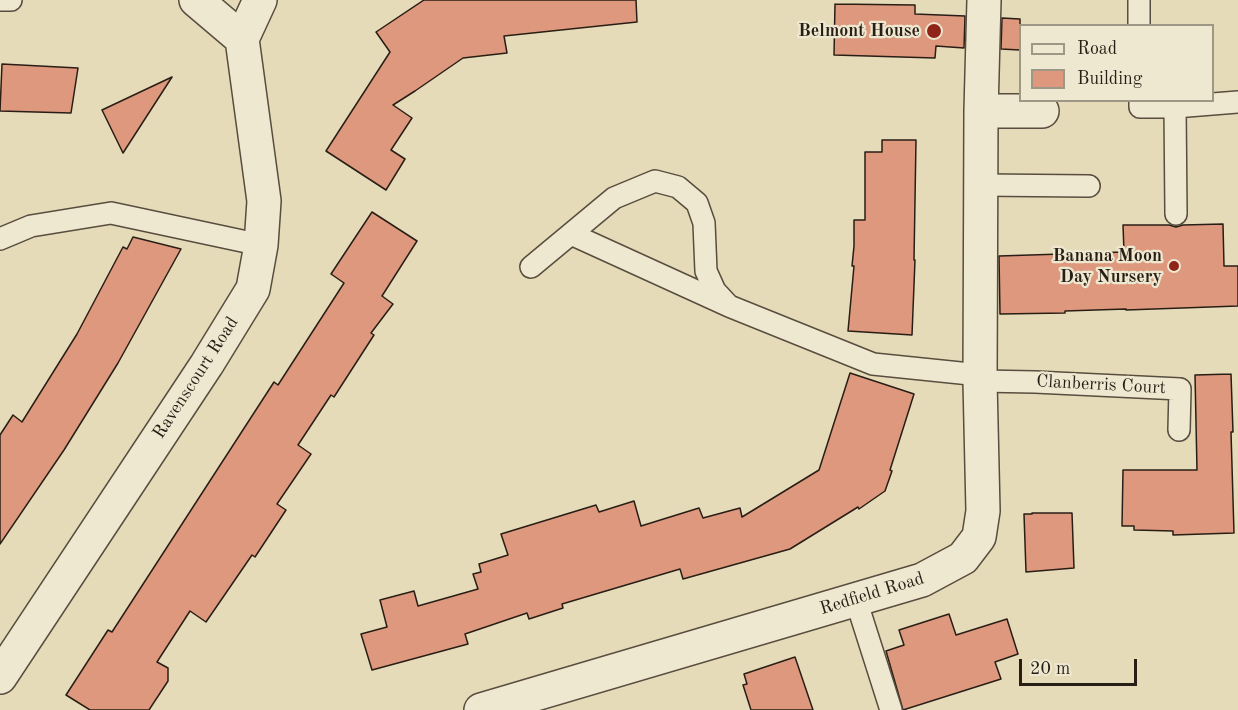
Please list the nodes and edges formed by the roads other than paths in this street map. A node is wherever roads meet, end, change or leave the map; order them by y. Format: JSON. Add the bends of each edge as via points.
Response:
{"nodes":[{"id":1,"x":0,"y":0,"type":"edge"},
{"id":2,"x":11,"y":0,"type":"edge"},
{"id":3,"x":196,"y":0,"type":"edge"},
{"id":4,"x":260,"y":0,"type":"edge"},
{"id":5,"x":984,"y":0,"type":"edge"},
{"id":6,"x":1139,"y":0,"type":"edge"},
{"id":7,"x":1139,"y":24,"type":"edge"},
{"id":8,"x":242,"y":39,"type":"junction"},
{"id":9,"x":1238,"y":102,"type":"edge"},
{"id":10,"x":1140,"y":104,"type":"edge"},
{"id":11,"x":1175,"y":107,"type":"junction"},
{"id":12,"x":981,"y":111,"type":"junction"},
{"id":13,"x":1042,"y":111,"type":"dead end"},
{"id":14,"x":981,"y":185,"type":"junction"},
{"id":15,"x":1089,"y":186,"type":"dead end"},
{"id":16,"x":1176,"y":214,"type":"dead end"},
{"id":17,"x":571,"y":234,"type":"junction"},
{"id":18,"x":0,"y":239,"type":"edge"},
{"id":19,"x":261,"y":245,"type":"junction"},
{"id":20,"x":531,"y":267,"type":"dead end"},
{"id":21,"x":729,"y":306,"type":"junction"},
{"id":22,"x":980,"y":378,"type":"junction"},
{"id":23,"x":1179,"y":430,"type":"dead end"},
{"id":24,"x":856,"y":600,"type":"junction"},
{"id":25,"x":0,"y":677,"type":"edge"},
{"id":26,"x":481,"y":710,"type":"edge"},
{"id":27,"x":891,"y":710,"type":"edge"}],
"edges":[{"from":1,"to":2,"type":"lane"},
{"from":3,"to":8,"type":"street"},
{"from":4,"to":8,"type":"street"},
{"from":5,"to":12,"type":"street","name":"Redfield Road"},
{"from":6,"to":7,"type":"lane"},
{"from":8,"to":19,"type":"street","name":"Ravenscourt Road","via":[[264,201]]},
{"from":9,"to":11,"type":"lane"},
{"from":10,"to":11,"type":"lane"},
{"from":11,"to":16,"type":"lane"},
{"from":12,"to":13,"type":"street"},
{"from":12,"to":14,"type":"street","name":"Redfield Road"},
{"from":14,"to":15,"type":"lane"},
{"from":14,"to":22,"type":"street","name":"Redfield Road"},
{"from":17,"to":20,"type":"lane"},
{"from":17,"to":21,"type":"lane"},
{"from":17,"to":21,"type":"lane","via":[[614,198],[655,181],[678,187],[697,202],[704,223],[706,271],[715,291]]},
{"from":18,"to":19,"type":"lane","via":[[31,226],[111,213]]},
{"from":19,"to":25,"type":"street","name":"Ravenscourt Road","via":[[253,289]]},
{"from":21,"to":22,"type":"lane","via":[[873,364]]},
{"from":22,"to":23,"type":"lane","name":"Clanberris Court","via":[[1180,389]]},
{"from":22,"to":24,"type":"street","name":"Redfield Road","via":[[983,511],[979,537],[963,558],[921,580]]},
{"from":24,"to":26,"type":"street","name":"Redfield Road"},
{"from":24,"to":27,"type":"lane"}]}
